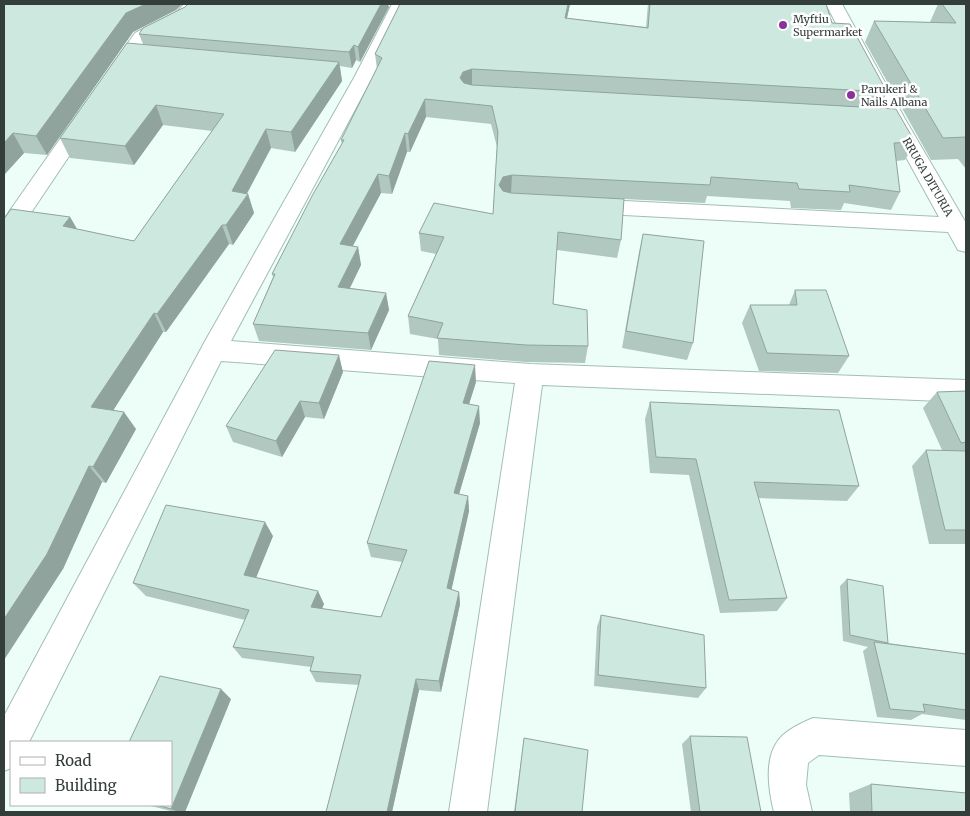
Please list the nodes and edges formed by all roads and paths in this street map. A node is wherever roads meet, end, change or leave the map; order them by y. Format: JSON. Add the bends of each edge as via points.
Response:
{"nodes":[{"id":1,"x":193,"y":4,"type":"edge"},
{"id":2,"x":400,"y":4,"type":"edge"},
{"id":3,"x":834,"y":4,"type":"edge"},
{"id":4,"x":129,"y":54,"type":"junction"},
{"id":5,"x":149,"y":56,"type":"edge"},
{"id":6,"x":942,"y":201,"type":"junction"},
{"id":7,"x":966,"y":201,"type":"edge"},
{"id":8,"x":561,"y":204,"type":"edge"},
{"id":9,"x":961,"y":234,"type":"edge"},
{"id":10,"x":4,"y":236,"type":"edge"},
{"id":11,"x":213,"y":350,"type":"junction"},
{"id":12,"x":530,"y":374,"type":"junction"},
{"id":13,"x":966,"y":391,"type":"edge"},
{"id":14,"x":10,"y":741,"type":"edge"},
{"id":15,"x":10,"y":741,"type":"edge"},
{"id":16,"x":966,"y":748,"type":"edge"},
{"id":17,"x":4,"y":753,"type":"edge"},
{"id":18,"x":468,"y":812,"type":"edge"},
{"id":19,"x":793,"y":812,"type":"edge"}],
"edges":[{"from":1,"to":4,"type":"street","via":[[183,16],[141,37]]},
{"from":2,"to":11,"type":"street","via":[[354,75]]},
{"from":3,"to":6,"type":"street","name":"RRUGA DITURIA","via":[[886,118]]},
{"from":4,"to":5,"type":"street"},
{"from":4,"to":10,"type":"street"},
{"from":6,"to":7,"type":"street"},
{"from":6,"to":9,"type":"street","name":"RRUGA DITURIA"},
{"from":8,"to":9,"type":"street"},
{"from":11,"to":12,"type":"street"},
{"from":11,"to":15,"type":"street"},
{"from":12,"to":13,"type":"street"},
{"from":12,"to":18,"type":"street"},
{"from":14,"to":17,"type":"street"},
{"from":16,"to":19,"type":"street","via":[[813,736],[790,754],[787,785]]}]}
